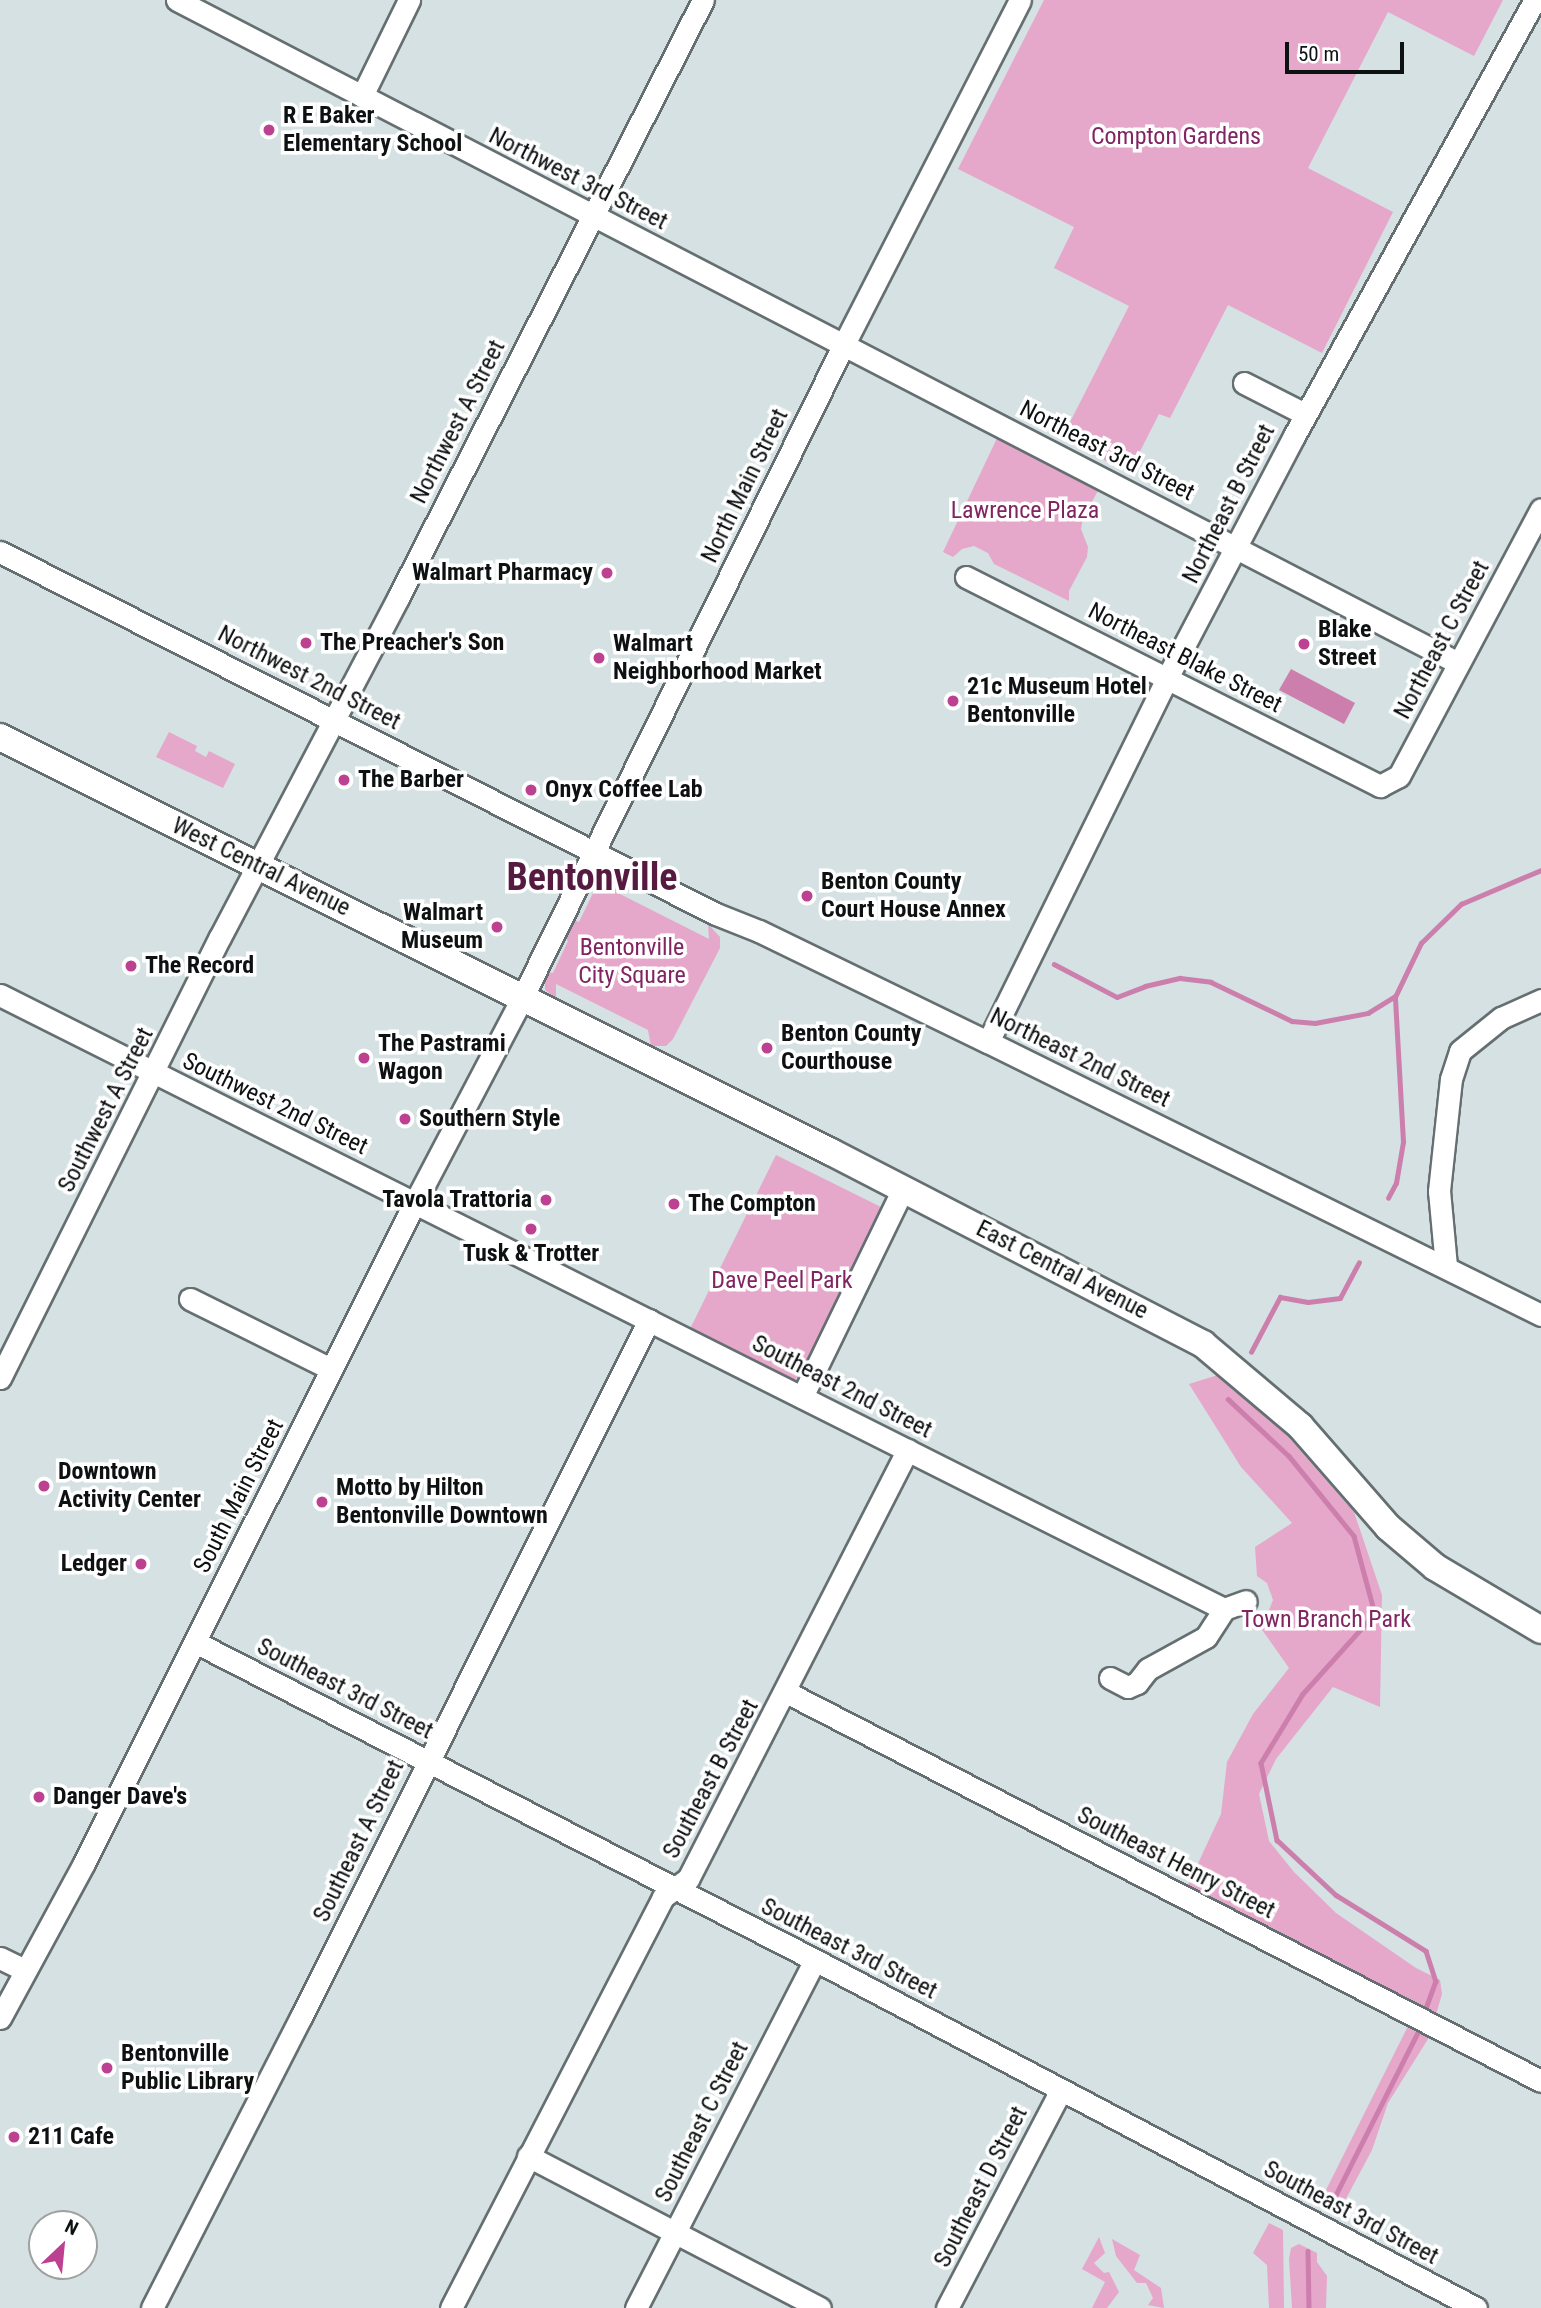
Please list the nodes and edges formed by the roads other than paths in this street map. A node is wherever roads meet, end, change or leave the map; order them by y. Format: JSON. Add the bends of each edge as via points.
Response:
{"nodes":[{"id":1,"x":177,"y":0,"type":"edge"},
{"id":2,"x":409,"y":0,"type":"edge"},
{"id":3,"x":703,"y":0,"type":"edge"},
{"id":4,"x":1020,"y":0,"type":"edge"},
{"id":5,"x":1535,"y":0,"type":"edge"},
{"id":6,"x":362,"y":96,"type":"junction"},
{"id":7,"x":591,"y":216,"type":"junction"},
{"id":8,"x":844,"y":344,"type":"junction"},
{"id":9,"x":1244,"y":383,"type":"dead end"},
{"id":10,"x":1305,"y":414,"type":"junction"},
{"id":11,"x":1541,"y":509,"type":"edge"},
{"id":12,"x":1237,"y":548,"type":"junction"},
{"id":13,"x":0,"y":552,"type":"edge"},
{"id":14,"x":966,"y":577,"type":"dead end"},
{"id":15,"x":1458,"y":663,"type":"junction"},
{"id":16,"x":1167,"y":678,"type":"junction"},
{"id":17,"x":334,"y":720,"type":"junction"},
{"id":18,"x":0,"y":737,"type":"edge"},
{"id":19,"x":1380,"y":786,"type":"joint"},
{"id":20,"x":595,"y":852,"type":"junction"},
{"id":21,"x":258,"y":866,"type":"junction"},
{"id":22,"x":0,"y":995,"type":"edge"},
{"id":23,"x":522,"y":998,"type":"junction"},
{"id":24,"x":1541,"y":1000,"type":"edge"},
{"id":25,"x":988,"y":1042,"type":"junction"},
{"id":26,"x":155,"y":1073,"type":"junction"},
{"id":27,"x":904,"y":1189,"type":"junction"},
{"id":28,"x":415,"y":1202,"type":"junction"},
{"id":29,"x":1446,"y":1266,"type":"junction"},
{"id":30,"x":190,"y":1298,"type":"dead end"},
{"id":31,"x":1541,"y":1315,"type":"edge"},
{"id":32,"x":649,"y":1320,"type":"junction"},
{"id":33,"x":331,"y":1369,"type":"junction"},
{"id":34,"x":0,"y":1378,"type":"edge"},
{"id":35,"x":802,"y":1397,"type":"junction"},
{"id":36,"x":908,"y":1450,"type":"junction"},
{"id":37,"x":1246,"y":1601,"type":"dead end"},
{"id":38,"x":1224,"y":1609,"type":"junction"},
{"id":39,"x":1541,"y":1630,"type":"edge"},
{"id":40,"x":195,"y":1642,"type":"junction"},
{"id":41,"x":1110,"y":1678,"type":"dead end"},
{"id":42,"x":786,"y":1692,"type":"junction"},
{"id":43,"x":428,"y":1762,"type":"junction"},
{"id":44,"x":674,"y":1888,"type":"junction"},
{"id":45,"x":0,"y":1958,"type":"edge"},
{"id":46,"x":815,"y":1960,"type":"junction"},
{"id":47,"x":25,"y":1970,"type":"junction"},
{"id":48,"x":0,"y":2018,"type":"edge"},
{"id":49,"x":1541,"y":2081,"type":"edge"},
{"id":50,"x":1060,"y":2090,"type":"junction"},
{"id":51,"x":528,"y":2157,"type":"junction"},
{"id":52,"x":675,"y":2233,"type":"junction"},
{"id":53,"x":152,"y":2308,"type":"edge"},
{"id":54,"x":451,"y":2308,"type":"edge"},
{"id":55,"x":636,"y":2308,"type":"edge"},
{"id":56,"x":820,"y":2308,"type":"edge"},
{"id":57,"x":947,"y":2308,"type":"edge"},
{"id":58,"x":1476,"y":2308,"type":"edge"}],
"edges":[{"from":1,"to":6,"type":"street","name":"Northwest 3rd Street"},
{"from":2,"to":6,"type":"street"},
{"from":3,"to":7,"type":"street","name":"Northwest A Street"},
{"from":4,"to":8,"type":"street","name":"North Main Street"},
{"from":5,"to":10,"type":"street","name":"Northeast B Street"},
{"from":6,"to":7,"type":"street","name":"Northwest 3rd Street"},
{"from":7,"to":8,"type":"street","name":"Northwest 3rd Street"},
{"from":7,"to":17,"type":"street","name":"Northwest A Street"},
{"from":8,"to":12,"type":"street","name":"Northeast 3rd Street"},
{"from":8,"to":20,"type":"street","name":"North Main Street"},
{"from":9,"to":10,"type":"street"},
{"from":10,"to":12,"type":"street","name":"Northeast B Street"},
{"from":11,"to":15,"type":"street","name":"Northeast C Street"},
{"from":12,"to":15,"type":"street","name":"Northeast 3rd Street"},
{"from":12,"to":16,"type":"street","name":"Northeast B Street"},
{"from":13,"to":17,"type":"street","name":"Northwest 2nd Street"},
{"from":14,"to":16,"type":"street","name":"Northeast Blake Street"},
{"from":15,"to":19,"type":"street","name":"Northeast C Street","via":[[1399,776]]},
{"from":16,"to":19,"type":"street","name":"Northeast Blake Street"},
{"from":16,"to":25,"type":"street","name":"Northeast B Street"},
{"from":17,"to":20,"type":"street","name":"Northwest 2nd Street"},
{"from":17,"to":21,"type":"street","name":"Northwest A Street"},
{"from":18,"to":21,"type":"main road","name":"West Central Avenue"},
{"from":20,"to":23,"type":"street","name":"North Main Street"},
{"from":20,"to":25,"type":"street","name":"Northeast 2nd Street"},
{"from":21,"to":23,"type":"main road","name":"West Central Avenue"},
{"from":21,"to":26,"type":"street","name":"Southwest A Street"},
{"from":22,"to":26,"type":"street","name":"Southwest 2nd Street"},
{"from":23,"to":27,"type":"main road","name":"East Central Avenue"},
{"from":23,"to":28,"type":"street","name":"South Main Street"},
{"from":24,"to":29,"type":"street","via":[[1501,1018],[1460,1051],[1451,1079],[1439,1191]]},
{"from":25,"to":29,"type":"street","name":"Northeast 2nd Street"},
{"from":26,"to":28,"type":"street","name":"Southwest 2nd Street"},
{"from":26,"to":34,"type":"street","name":"Southwest A Street"},
{"from":27,"to":35,"type":"street"},
{"from":27,"to":39,"type":"main road","name":"East Central Avenue","via":[[1203,1344],[1300,1426],[1388,1527],[1435,1567]]},
{"from":28,"to":32,"type":"street","name":"Southeast 2nd Street"},
{"from":28,"to":33,"type":"street","name":"South Main Street"},
{"from":29,"to":31,"type":"street","name":"Northeast 2nd Street"},
{"from":30,"to":33,"type":"street"},
{"from":32,"to":35,"type":"street","name":"Southeast 2nd Street"},
{"from":32,"to":43,"type":"street","name":"Southeast A Street"},
{"from":33,"to":40,"type":"street","name":"South Main Street"},
{"from":35,"to":36,"type":"street","name":"Southeast 2nd Street"},
{"from":36,"to":38,"type":"street","name":"Southeast 2nd Street"},
{"from":36,"to":42,"type":"street","name":"Southeast B Street"},
{"from":37,"to":38,"type":"street"},
{"from":38,"to":41,"type":"street","via":[[1206,1637],[1148,1669],[1138,1683],[1128,1687]]},
{"from":40,"to":43,"type":"street","name":"Southeast 3rd Street"},
{"from":40,"to":47,"type":"street","name":"South Main Street"},
{"from":42,"to":44,"type":"street","name":"Southeast B Street","via":[[688,1879]]},
{"from":42,"to":49,"type":"street","name":"Southeast Henry Street"},
{"from":43,"to":44,"type":"street","name":"Southeast 3rd Street"},
{"from":43,"to":53,"type":"street","name":"Southeast A Street"},
{"from":44,"to":46,"type":"street","name":"Southeast 3rd Street"},
{"from":44,"to":51,"type":"street","name":"Southeast B Street","via":[[663,1897]]},
{"from":45,"to":47,"type":"street"},
{"from":46,"to":50,"type":"street","name":"Southeast 3rd Street"},
{"from":46,"to":52,"type":"street","name":"Southeast C Street"},
{"from":47,"to":48,"type":"street","name":"South Main Street"},
{"from":50,"to":57,"type":"street","name":"Southeast D Street"},
{"from":50,"to":58,"type":"street","name":"Southeast 3rd Street"},
{"from":51,"to":52,"type":"street"},
{"from":51,"to":54,"type":"street","name":"Southeast B Street"},
{"from":52,"to":55,"type":"street","name":"Southeast C Street"},
{"from":52,"to":56,"type":"street"}]}
